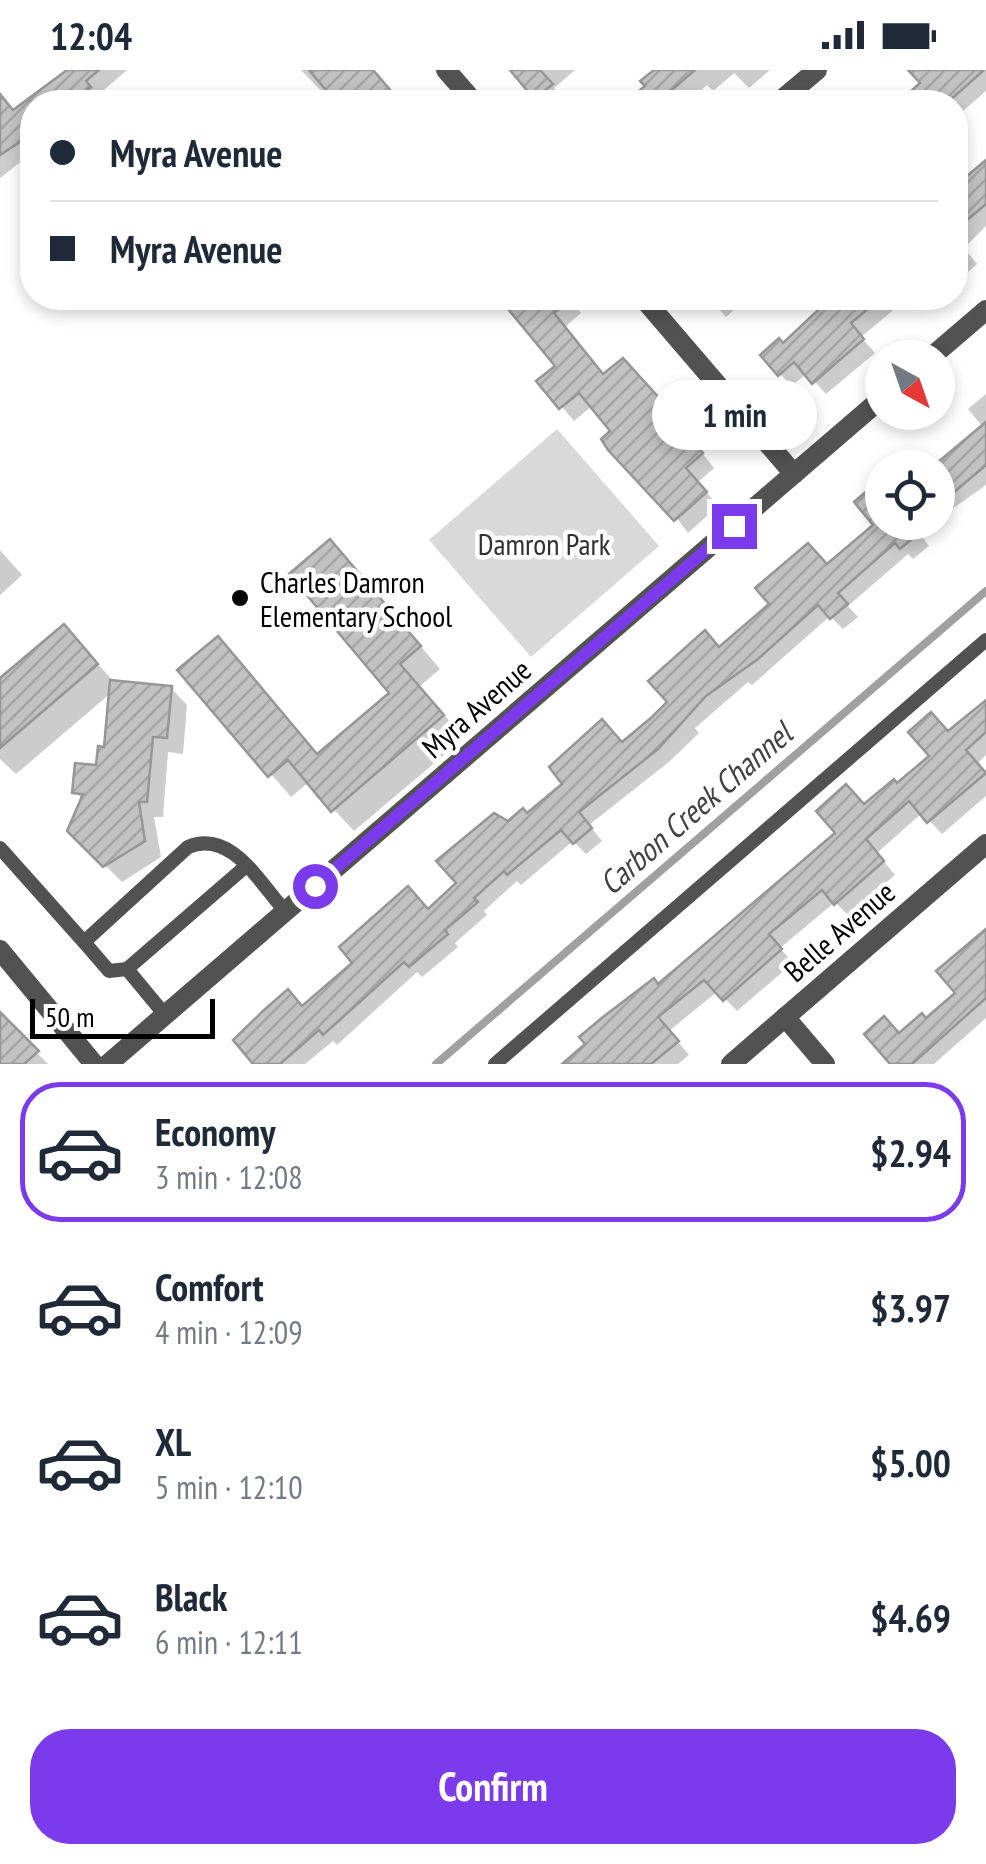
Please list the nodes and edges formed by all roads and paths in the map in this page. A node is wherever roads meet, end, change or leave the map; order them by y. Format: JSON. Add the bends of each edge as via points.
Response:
{"nodes":[{"id":1,"x":446,"y":70,"type":"edge"},
{"id":2,"x":817,"y":70,"type":"edge"},
{"id":3,"x":464,"y":90,"type":"edge"},
{"id":4,"x":794,"y":90,"type":"edge"},
{"id":5,"x":653,"y":310,"type":"edge"},
{"id":6,"x":986,"y":310,"type":"edge"},
{"id":7,"x":951,"y":340,"type":"edge"},
{"id":8,"x":865,"y":413,"type":"edge"},
{"id":9,"x":794,"y":474,"type":"junction"},
{"id":10,"x":986,"y":640,"type":"edge"},
{"id":11,"x":986,"y":844,"type":"edge"},
{"id":12,"x":0,"y":848,"type":"edge"},
{"id":13,"x":245,"y":867,"type":"junction"},
{"id":14,"x":285,"y":912,"type":"junction"},
{"id":15,"x":84,"y":942,"type":"junction"},
{"id":16,"x":0,"y":950,"type":"edge"},
{"id":17,"x":127,"y":969,"type":"junction"},
{"id":18,"x":165,"y":1015,"type":"junction"},
{"id":19,"x":785,"y":1017,"type":"junction"},
{"id":20,"x":94,"y":1064,"type":"edge"},
{"id":21,"x":108,"y":1064,"type":"edge"},
{"id":22,"x":495,"y":1064,"type":"edge"},
{"id":23,"x":731,"y":1064,"type":"edge"},
{"id":24,"x":825,"y":1064,"type":"edge"}],
"edges":[{"from":1,"to":3,"type":"street"},
{"from":2,"to":4,"type":"street"},
{"from":5,"to":9,"type":"street"},
{"from":6,"to":7,"type":"street"},
{"from":8,"to":9,"type":"street","name":"Myra Avenue"},
{"from":9,"to":14,"type":"street","name":"Myra Avenue"},
{"from":10,"to":22,"type":"lane"},
{"from":11,"to":19,"type":"street","name":"Belle Avenue"},
{"from":12,"to":15,"type":"lane"},
{"from":13,"to":14,"type":"lane"},
{"from":13,"to":15,"type":"lane","via":[[225,844],[205,840],[188,847]]},
{"from":13,"to":17,"type":"lane"},
{"from":14,"to":18,"type":"street","name":"Myra Avenue"},
{"from":15,"to":17,"type":"lane","via":[[109,971]]},
{"from":16,"to":20,"type":"street"},
{"from":17,"to":18,"type":"lane"},
{"from":18,"to":21,"type":"street","name":"Myra Avenue"},
{"from":19,"to":23,"type":"street","name":"Belle Avenue"},
{"from":19,"to":24,"type":"street"}]}
